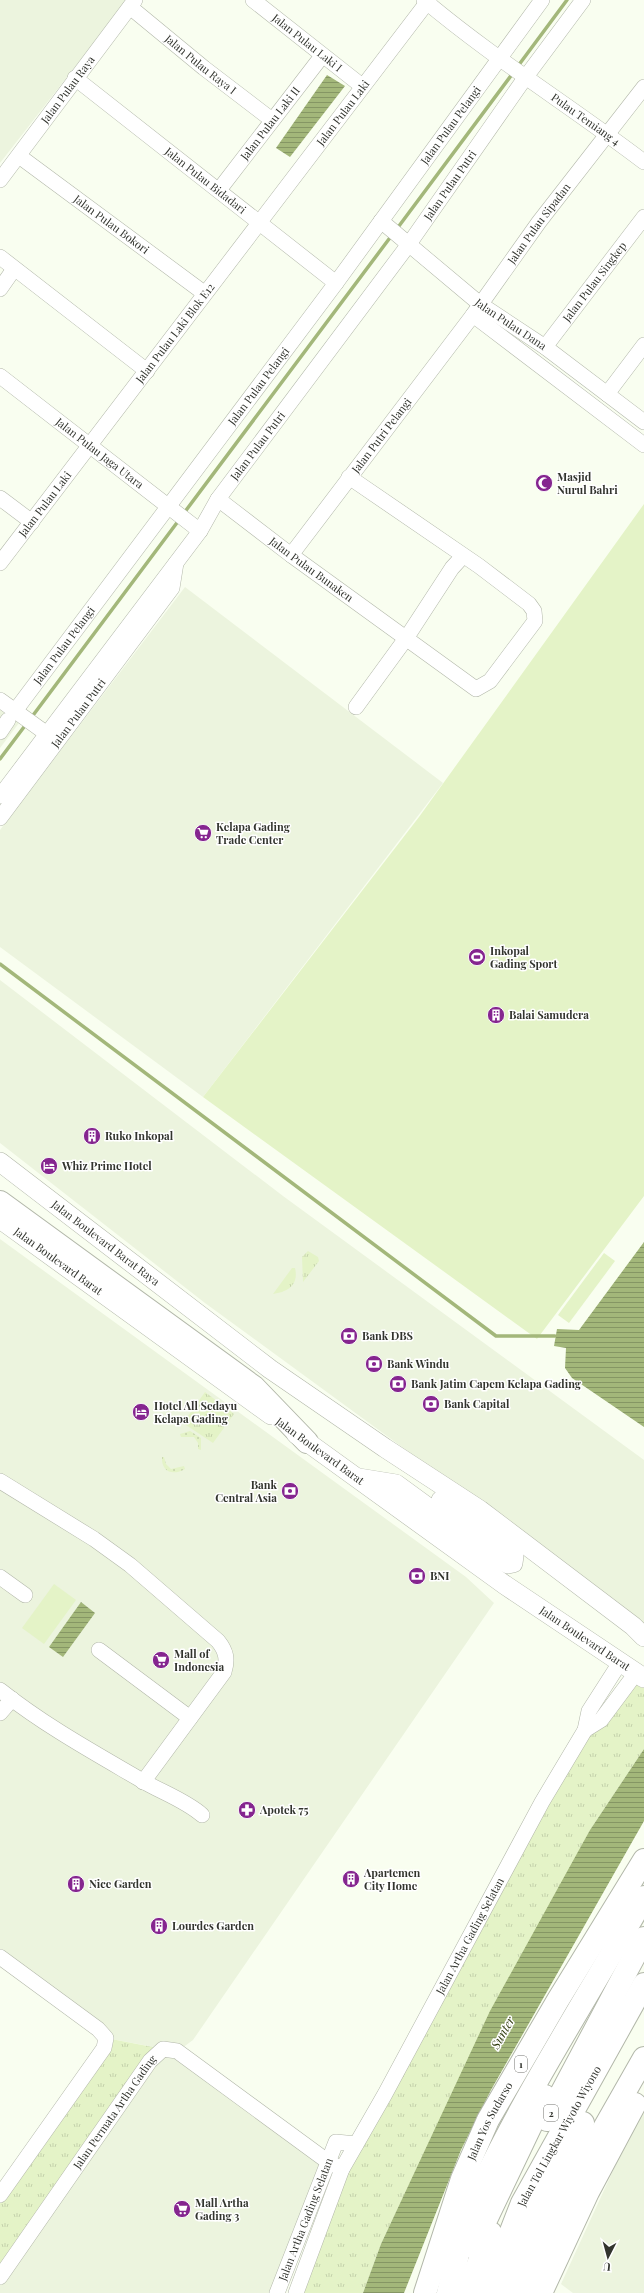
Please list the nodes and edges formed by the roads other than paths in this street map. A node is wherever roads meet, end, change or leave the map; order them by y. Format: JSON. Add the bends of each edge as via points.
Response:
{"nodes":[{"id":1,"x":252,"y":0,"type":"edge"},
{"id":2,"x":542,"y":0,"type":"edge"},
{"id":3,"x":583,"y":0,"type":"edge"},
{"id":4,"x":427,"y":1,"type":"edge"},
{"id":5,"x":132,"y":3,"type":"edge"},
{"id":6,"x":322,"y":56,"type":"junction"},
{"id":7,"x":501,"y":61,"type":"junction"},
{"id":8,"x":523,"y":77,"type":"junction"},
{"id":9,"x":76,"y":78,"type":"junction"},
{"id":10,"x":362,"y":86,"type":"junction"},
{"id":11,"x":644,"y":87,"type":"edge"},
{"id":12,"x":272,"y":120,"type":"junction"},
{"id":13,"x":608,"y":135,"type":"junction"},
{"id":14,"x":19,"y":156,"type":"junction"},
{"id":15,"x":644,"y":162,"type":"edge"},
{"id":16,"x":0,"y":180,"type":"edge"},
{"id":17,"x":219,"y":190,"type":"junction"},
{"id":18,"x":644,"y":216,"type":"edge"},
{"id":19,"x":259,"y":222,"type":"junction"},
{"id":20,"x":384,"y":223,"type":"junction"},
{"id":21,"x":405,"y":241,"type":"junction"},
{"id":22,"x":0,"y":257,"type":"edge"},
{"id":23,"x":14,"y":269,"type":"junction"},
{"id":24,"x":336,"y":283,"type":"junction"},
{"id":25,"x":0,"y":289,"type":"edge"},
{"id":26,"x":204,"y":293,"type":"junction"},
{"id":27,"x":476,"y":310,"type":"junction"},
{"id":28,"x":644,"y":346,"type":"edge"},
{"id":29,"x":545,"y":347,"type":"junction"},
{"id":30,"x":147,"y":370,"type":"junction"},
{"id":31,"x":0,"y":376,"type":"edge"},
{"id":32,"x":607,"y":394,"type":"junction"},
{"id":33,"x":644,"y":422,"type":"edge"},
{"id":34,"x":90,"y":445,"type":"junction"},
{"id":35,"x":644,"y":445,"type":"edge"},
{"id":36,"x":349,"y":477,"type":"junction"},
{"id":37,"x":0,"y":498,"type":"edge"},
{"id":38,"x":218,"y":498,"type":"junction"},
{"id":39,"x":170,"y":509,"type":"junction"},
{"id":40,"x":32,"y":522,"type":"junction"},
{"id":41,"x":197,"y":529,"type":"junction"},
{"id":42,"x":291,"y":555,"type":"junction"},
{"id":43,"x":463,"y":556,"type":"junction"},
{"id":44,"x":0,"y":563,"type":"edge"},
{"id":45,"x":407,"y":637,"type":"junction"},
{"id":46,"x":0,"y":700,"type":"edge"},
{"id":47,"x":356,"y":707,"type":"dead end"},
{"id":48,"x":11,"y":720,"type":"edge"},
{"id":49,"x":49,"y":736,"type":"junction"},
{"id":50,"x":0,"y":796,"type":"edge"},
{"id":51,"x":2,"y":810,"type":"edge"},
{"id":52,"x":0,"y":1162,"type":"edge"},
{"id":53,"x":3,"y":1210,"type":"edge"},
{"id":54,"x":294,"y":1385,"type":"junction"},
{"id":55,"x":307,"y":1442,"type":"joint"},
{"id":56,"x":357,"y":1478,"type":"junction"},
{"id":57,"x":0,"y":1481,"type":"edge"},
{"id":58,"x":0,"y":1577,"type":"edge"},
{"id":59,"x":25,"y":1595,"type":"dead end"},
{"id":60,"x":644,"y":1637,"type":"edge"},
{"id":61,"x":99,"y":1650,"type":"dead end"},
{"id":62,"x":620,"y":1662,"type":"junction"},
{"id":63,"x":640,"y":1676,"type":"edge"},
{"id":64,"x":6,"y":1694,"type":"edge"},
{"id":65,"x":0,"y":1713,"type":"edge"},
{"id":66,"x":190,"y":1718,"type":"junction"},
{"id":67,"x":585,"y":1730,"type":"junction"},
{"id":68,"x":143,"y":1782,"type":"junction"},
{"id":69,"x":202,"y":1815,"type":"dead end"},
{"id":70,"x":644,"y":1860,"type":"edge"},
{"id":71,"x":644,"y":1897,"type":"edge"},
{"id":72,"x":644,"y":1915,"type":"edge"},
{"id":73,"x":644,"y":1938,"type":"edge"},
{"id":74,"x":0,"y":1957,"type":"edge"},
{"id":75,"x":644,"y":1984,"type":"edge"},
{"id":76,"x":644,"y":2012,"type":"edge"},
{"id":77,"x":644,"y":2058,"type":"edge"},
{"id":78,"x":612,"y":2069,"type":"junction"},
{"id":79,"x":644,"y":2088,"type":"edge"},
{"id":80,"x":356,"y":2144,"type":"junction"},
{"id":81,"x":328,"y":2161,"type":"junction"},
{"id":82,"x":342,"y":2169,"type":"junction"},
{"id":83,"x":0,"y":2195,"type":"edge"},
{"id":84,"x":1,"y":2273,"type":"edge"},
{"id":85,"x":427,"y":2288,"type":"edge"},
{"id":86,"x":277,"y":2293,"type":"edge"},
{"id":87,"x":296,"y":2293,"type":"edge"},
{"id":88,"x":449,"y":2293,"type":"edge"},
{"id":89,"x":466,"y":2293,"type":"edge"},
{"id":90,"x":487,"y":2293,"type":"edge"},
{"id":91,"x":497,"y":2293,"type":"edge"},
{"id":92,"x":506,"y":2293,"type":"edge"},
{"id":93,"x":523,"y":2293,"type":"edge"},
{"id":94,"x":540,"y":2293,"type":"edge"}],
"edges":[{"from":1,"to":6,"type":"street","name":"Jalan Pulau Laki I"},
{"from":2,"to":7,"type":"street","name":"Jalan Pulau Pelangi"},
{"from":3,"to":8,"type":"street","name":"Jalan Pulau Putri"},
{"from":4,"to":7,"type":"street","name":"Pulau Temiang 4"},
{"from":4,"to":10,"type":"street","name":"Jalan Pulau Laki"},
{"from":5,"to":9,"type":"street","name":"Jalan Pulau Raya"},
{"from":5,"to":12,"type":"street","name":"Jalan Pulau Raya I","via":[[204,68]]},
{"from":6,"to":10,"type":"street","name":"Jalan Pulau Laki I"},
{"from":6,"to":12,"type":"street","name":"Jalan Pulau Laki II"},
{"from":7,"to":8,"type":"street","name":"Pulau Temiang 4"},
{"from":7,"to":20,"type":"street","name":"Jalan Pulau Pelangi"},
{"from":8,"to":13,"type":"street","name":"Pulau Temiang 4"},
{"from":8,"to":21,"type":"street","name":"Jalan Pulau Putri"},
{"from":9,"to":14,"type":"street","name":"Jalan Pulau Raya"},
{"from":9,"to":17,"type":"street","name":"Jalan Pulau Bidadari"},
{"from":10,"to":19,"type":"street","name":"Jalan Pulau Laki"},
{"from":11,"to":13,"type":"street","name":"Jalan Pulau Sipadan"},
{"from":12,"to":17,"type":"street","name":"Jalan Pulau Laki II"},
{"from":13,"to":15,"type":"street","name":"Pulau Temiang 4"},
{"from":13,"to":27,"type":"street","name":"Jalan Pulau Sipadan","via":[[539,222]]},
{"from":14,"to":16,"type":"street","name":"Jalan Pulau Raya"},
{"from":14,"to":26,"type":"street","name":"Jalan Pulau Bokori"},
{"from":17,"to":19,"type":"street","name":"Jalan Pulau Bidadari"},
{"from":18,"to":29,"type":"street","name":"Jalan Pulau Singkep"},
{"from":19,"to":24,"type":"street","name":"Jalan Pulau Bidadari"},
{"from":19,"to":26,"type":"street","name":"Jalan Pulau Laki Blok E12"},
{"from":20,"to":21,"type":"street","name":"Jalan Pulau Dana"},
{"from":20,"to":24,"type":"street","name":"Jalan Pulau Pelangi"},
{"from":21,"to":27,"type":"street","name":"Jalan Pulau Dana"},
{"from":21,"to":38,"type":"street","name":"Jalan Pulau Putri"},
{"from":22,"to":23,"type":"street"},
{"from":23,"to":25,"type":"street"},
{"from":23,"to":30,"type":"street"},
{"from":24,"to":39,"type":"street","name":"Jalan Pulau Pelangi"},
{"from":26,"to":30,"type":"street","name":"Jalan Pulau Laki Blok E12"},
{"from":27,"to":29,"type":"street","name":"Jalan Pulau Dana"},
{"from":27,"to":35,"type":"street","name":"Jalan Pulau Dana"},
{"from":27,"to":36,"type":"street","name":"Jalan Putri Pelangi"},
{"from":28,"to":32,"type":"street"},
{"from":29,"to":32,"type":"street","name":"Jalan Pulau Dana"},
{"from":30,"to":34,"type":"street","name":"Jalan Pulau Laki Blok E12"},
{"from":31,"to":34,"type":"street","name":"Jalan Pulau Jaga Utara"},
{"from":32,"to":33,"type":"street","name":"Jalan Pulau Dana"},
{"from":34,"to":39,"type":"street","name":"Jalan Pulau Jaga Utara"},
{"from":34,"to":40,"type":"street","name":"Jalan Pulau Laki"},
{"from":36,"to":42,"type":"street","name":"Jalan Putri Pelangi"},
{"from":36,"to":43,"type":"street"},
{"from":37,"to":40,"type":"street"},
{"from":38,"to":41,"type":"street","name":"Jalan Pulau Putri"},
{"from":38,"to":42,"type":"street","name":"Jalan Pulau Bunaken"},
{"from":39,"to":41,"type":"street","name":"Jalan Pulau Jaga Utara"},
{"from":39,"to":48,"type":"street","name":"Jalan Pulau Pelangi"},
{"from":40,"to":44,"type":"street","name":"Jalan Pulau Laki"},
{"from":41,"to":49,"type":"street","name":"Jalan Pulau Putri","via":[[176,562],[172,588],[134,628]]},
{"from":42,"to":45,"type":"street","name":"Jalan Pulau Bunaken"},
{"from":43,"to":45,"type":"street","via":[[446,576]]},
{"from":43,"to":45,"type":"street","name":"Jalan Pulau Bunaken","via":[[529,604],[534,611],[535,621],[490,681],[476,689]]},
{"from":45,"to":47,"type":"street"},
{"from":46,"to":48,"type":"street"},
{"from":48,"to":49,"type":"street"},
{"from":49,"to":50,"type":"street"},
{"from":49,"to":51,"type":"street","name":"Jalan Pulau Putri"},
{"from":52,"to":54,"type":"main road","name":"Jalan Boulevard Barat Raya","via":[[115,1248],[211,1325]]},
{"from":53,"to":55,"type":"highway","via":[[254,1387]]},
{"from":54,"to":56,"type":"main road","via":[[316,1412],[471,1520],[509,1551],[514,1556],[513,1562],[508,1564],[500,1560],[396,1484]]},
{"from":54,"to":60,"type":"main road","via":[[480,1510],[615,1612]]},
{"from":55,"to":56,"type":"main road","name":"Jalan Boulevard Barat"},
{"from":56,"to":62,"type":"main road","name":"Jalan Boulevard Barat","via":[[505,1585]]},
{"from":57,"to":66,"type":"street","via":[[130,1564],[218,1641],[225,1651],[227,1663],[224,1672]]},
{"from":58,"to":59,"type":"street"},
{"from":61,"to":66,"type":"street"},
{"from":62,"to":63,"type":"main road","name":"Jalan Boulevard Barat"},
{"from":62,"to":67,"type":"street","name":"Jalan Artha Gading Selatan","via":[[589,1711]]},
{"from":63,"to":67,"type":"street","name":"Jalan Artha Gading Selatan","via":[[601,1720]]},
{"from":64,"to":65,"type":"street"},
{"from":64,"to":68,"type":"street","via":[[66,1736]]},
{"from":66,"to":68,"type":"street"},
{"from":67,"to":80,"type":"street","name":"Jalan Artha Gading Selatan","via":[[538,1808]]},
{"from":68,"to":69,"type":"street"},
{"from":70,"to":85,"type":"highway","name":"Jalan Yos Sudarso","number":"1","via":[[488,2120],[462,2179]]},
{"from":71,"to":88,"type":"highway","via":[[482,2184],[463,2236]]},
{"from":72,"to":88,"type":"highway","via":[[550,2086]]},
{"from":73,"to":89,"type":"highway","name":"Jalan Tol Lingkar Wiyoto Wiyono","number":"2","via":[[592,2033],[498,2217]]},
{"from":74,"to":83,"type":"street","via":[[98,2029],[106,2038],[104,2048]]},
{"from":75,"to":90,"type":"highway","name":"Jalan Tol Lingkar Wiyoto Wiyono","number":"2","via":[[522,2203]]},
{"from":76,"to":78,"type":"highway"},
{"from":77,"to":93,"type":"highway","via":[[583,2165]]},
{"from":78,"to":91,"type":"highway","via":[[569,2143],[550,2189],[508,2264]]},
{"from":78,"to":92,"type":"highway","via":[[565,2158]]},
{"from":79,"to":94,"type":"highway","via":[[588,2192]]},
{"from":80,"to":81,"type":"street","name":"Jalan Artha Gading Selatan","via":[[336,2142]]},
{"from":80,"to":82,"type":"street","name":"Jalan Artha Gading Selatan"},
{"from":81,"to":82,"type":"street","name":"Jalan Permata Artha Gading"},
{"from":81,"to":84,"type":"street","name":"Jalan Permata Artha Gading","via":[[177,2051],[163,2050],[150,2061]]},
{"from":81,"to":86,"type":"street","name":"Jalan Artha Gading Selatan"},
{"from":82,"to":87,"type":"street","name":"Jalan Artha Gading Selatan"}]}
